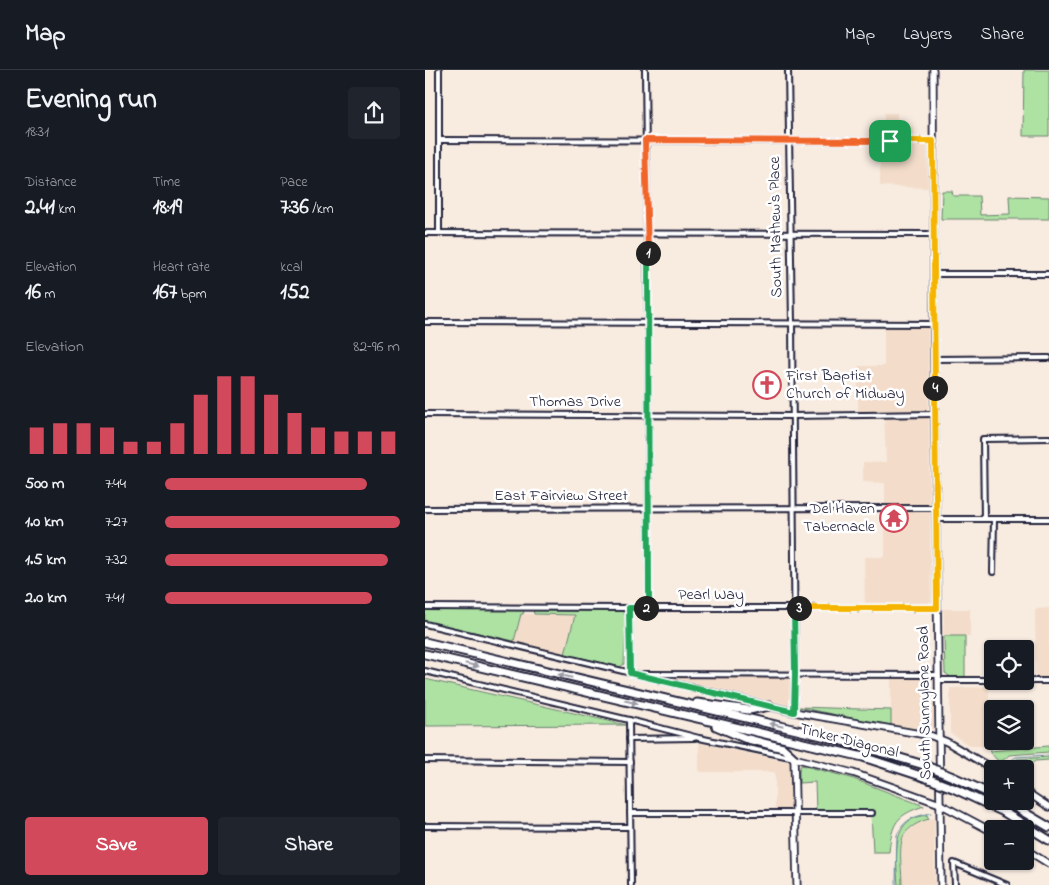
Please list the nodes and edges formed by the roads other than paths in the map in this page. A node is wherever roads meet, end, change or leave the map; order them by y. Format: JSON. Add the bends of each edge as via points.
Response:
{"nodes":[{"id":1,"x":439,"y":70,"type":"edge"},
{"id":2,"x":645,"y":70,"type":"edge"},
{"id":3,"x":788,"y":70,"type":"edge"},
{"id":4,"x":933,"y":70,"type":"edge"},
{"id":5,"x":439,"y":140,"type":"junction"},
{"id":6,"x":645,"y":140,"type":"junction"},
{"id":7,"x":788,"y":140,"type":"junction"},
{"id":8,"x":933,"y":141,"type":"junction"},
{"id":9,"x":425,"y":233,"type":"edge"},
{"id":10,"x":439,"y":233,"type":"junction"},
{"id":11,"x":647,"y":234,"type":"junction"},
{"id":12,"x":791,"y":234,"type":"junction"},
{"id":13,"x":934,"y":234,"type":"junction"},
{"id":14,"x":934,"y":274,"type":"junction"},
{"id":15,"x":1049,"y":274,"type":"edge"},
{"id":16,"x":425,"y":322,"type":"edge"},
{"id":17,"x":648,"y":323,"type":"junction"},
{"id":18,"x":793,"y":324,"type":"junction"},
{"id":19,"x":934,"y":324,"type":"junction"},
{"id":20,"x":1049,"y":358,"type":"edge"},
{"id":21,"x":934,"y":359,"type":"junction"},
{"id":22,"x":425,"y":414,"type":"edge"},
{"id":23,"x":935,"y":414,"type":"junction"},
{"id":24,"x":649,"y":415,"type":"junction"},
{"id":25,"x":793,"y":416,"type":"junction"},
{"id":26,"x":1049,"y":438,"type":"edge"},
{"id":27,"x":648,"y":508,"type":"junction"},
{"id":28,"x":793,"y":508,"type":"junction"},
{"id":29,"x":936,"y":508,"type":"junction"},
{"id":30,"x":425,"y":509,"type":"edge"},
{"id":31,"x":936,"y":519,"type":"junction"},
{"id":32,"x":984,"y":519,"type":"junction"},
{"id":33,"x":994,"y":519,"type":"junction"},
{"id":34,"x":1049,"y":519,"type":"edge"},
{"id":35,"x":993,"y":572,"type":"dead end"},
{"id":36,"x":425,"y":607,"type":"edge"},
{"id":37,"x":629,"y":608,"type":"junction"},
{"id":38,"x":649,"y":608,"type":"junction"},
{"id":39,"x":794,"y":608,"type":"junction"},
{"id":40,"x":937,"y":608,"type":"junction"},
{"id":41,"x":425,"y":624,"type":"edge"},
{"id":42,"x":425,"y":642,"type":"edge"},
{"id":43,"x":425,"y":654,"type":"edge"},
{"id":44,"x":425,"y":671,"type":"edge"},
{"id":45,"x":630,"y":673,"type":"junction"},
{"id":46,"x":636,"y":674,"type":"junction"},
{"id":47,"x":795,"y":674,"type":"junction"},
{"id":48,"x":938,"y":677,"type":"junction"},
{"id":49,"x":984,"y":680,"type":"edge"},
{"id":50,"x":1034,"y":680,"type":"edge"},
{"id":51,"x":1049,"y":681,"type":"edge"},
{"id":52,"x":664,"y":699,"type":"junction"},
{"id":53,"x":769,"y":706,"type":"junction"},
{"id":54,"x":794,"y":712,"type":"junction"},
{"id":55,"x":702,"y":719,"type":"junction"},
{"id":56,"x":629,"y":720,"type":"junction"},
{"id":57,"x":699,"y":738,"type":"junction"},
{"id":58,"x":629,"y":739,"type":"junction"},
{"id":59,"x":939,"y":739,"type":"junction"},
{"id":60,"x":794,"y":758,"type":"junction"},
{"id":61,"x":425,"y":760,"type":"edge"},
{"id":62,"x":630,"y":762,"type":"junction"},
{"id":63,"x":984,"y":764,"type":"edge"},
{"id":64,"x":984,"y":791,"type":"edge"},
{"id":65,"x":1034,"y":797,"type":"edge"},
{"id":66,"x":940,"y":804,"type":"junction"},
{"id":67,"x":1049,"y":807,"type":"edge"},
{"id":68,"x":1020,"y":810,"type":"edge"},
{"id":69,"x":630,"y":813,"type":"junction"},
{"id":70,"x":796,"y":813,"type":"junction"},
{"id":71,"x":872,"y":813,"type":"dead end"},
{"id":72,"x":425,"y":826,"type":"edge"},
{"id":73,"x":630,"y":827,"type":"junction"},
{"id":74,"x":984,"y":827,"type":"edge"},
{"id":75,"x":1049,"y":827,"type":"edge"},
{"id":76,"x":1049,"y":840,"type":"edge"},
{"id":77,"x":1034,"y":855,"type":"edge"},
{"id":78,"x":1049,"y":864,"type":"edge"},
{"id":79,"x":631,"y":885,"type":"edge"},
{"id":80,"x":797,"y":885,"type":"edge"},
{"id":81,"x":941,"y":885,"type":"edge"},
{"id":82,"x":955,"y":885,"type":"edge"},
{"id":83,"x":1007,"y":885,"type":"edge"}],
"edges":[{"from":1,"to":5,"type":"street"},
{"from":2,"to":6,"type":"street"},
{"from":3,"to":7,"type":"street","name":"South Mathew's Place"},
{"from":4,"to":8,"type":"main road","name":"South Sunnylane Road"},
{"from":5,"to":6,"type":"street"},
{"from":5,"to":10,"type":"street"},
{"from":6,"to":7,"type":"street"},
{"from":6,"to":11,"type":"street"},
{"from":7,"to":8,"type":"street"},
{"from":7,"to":12,"type":"street","name":"South Mathew's Place"},
{"from":8,"to":13,"type":"main road","name":"South Sunnylane Road"},
{"from":9,"to":10,"type":"street"},
{"from":10,"to":11,"type":"street"},
{"from":11,"to":12,"type":"street"},
{"from":11,"to":17,"type":"street"},
{"from":12,"to":13,"type":"street"},
{"from":12,"to":18,"type":"street","name":"South Mathew's Place"},
{"from":13,"to":14,"type":"main road","name":"South Sunnylane Road"},
{"from":14,"to":15,"type":"street"},
{"from":14,"to":19,"type":"main road","name":"South Sunnylane Road"},
{"from":16,"to":17,"type":"street"},
{"from":17,"to":18,"type":"street"},
{"from":17,"to":24,"type":"street"},
{"from":18,"to":19,"type":"street"},
{"from":18,"to":25,"type":"street","name":"South Mathew's Place"},
{"from":19,"to":21,"type":"main road","name":"South Sunnylane Road"},
{"from":20,"to":21,"type":"street"},
{"from":21,"to":23,"type":"main road","name":"South Sunnylane Road"},
{"from":22,"to":24,"type":"street","name":"Thomas Drive"},
{"from":23,"to":25,"type":"street","name":"Thomas Drive"},
{"from":23,"to":29,"type":"main road","name":"South Sunnylane Road"},
{"from":24,"to":25,"type":"street","name":"Thomas Drive"},
{"from":24,"to":27,"type":"street"},
{"from":25,"to":28,"type":"street","name":"South Mathew's Place"},
{"from":26,"to":32,"type":"street","via":[[983,439]]},
{"from":27,"to":28,"type":"street","name":"East Fairview Street"},
{"from":27,"to":30,"type":"street","name":"East Fairview Street"},
{"from":27,"to":38,"type":"street"},
{"from":28,"to":29,"type":"street","name":"East Fairview Street"},
{"from":28,"to":39,"type":"street","name":"South Mathew's Place"},
{"from":29,"to":31,"type":"main road","name":"South Sunnylane Road"},
{"from":31,"to":32,"type":"street"},
{"from":31,"to":40,"type":"main road","name":"South Sunnylane Road"},
{"from":32,"to":33,"type":"street"},
{"from":33,"to":34,"type":"street"},
{"from":33,"to":35,"type":"street"},
{"from":36,"to":37,"type":"street","name":"Pearl Way"},
{"from":37,"to":38,"type":"street","name":"Pearl Way"},
{"from":37,"to":45,"type":"street"},
{"from":38,"to":39,"type":"street","name":"Pearl Way"},
{"from":39,"to":40,"type":"street","name":"Pearl Way"},
{"from":39,"to":47,"type":"street","name":"South Mathew's Place"},
{"from":40,"to":48,"type":"main road","name":"South Sunnylane Road"},
{"from":41,"to":45,"type":"street","name":"Tinker Diagonal"},
{"from":52,"to":42,"type":"highway","name":"Tinker Diagonal","one_way":true},
{"from":43,"to":55,"type":"highway","name":"Tinker Diagonal","one_way":true},
{"from":44,"to":56,"type":"street","name":"Tinker Diagonal"},
{"from":45,"to":46,"type":"street","name":"Tinker Diagonal"},
{"from":46,"to":47,"type":"street"},
{"from":46,"to":53,"type":"street","name":"Tinker Diagonal"},
{"from":47,"to":48,"type":"street"},
{"from":47,"to":54,"type":"street","name":"South Mathew's Place"},
{"from":48,"to":49,"type":"street"},
{"from":48,"to":59,"type":"main road","name":"South Sunnylane Road"},
{"from":50,"to":51,"type":"street"},
{"from":52,"to":53,"type":"highway","via":[[749,710]]},
{"from":64,"to":52,"type":"highway","name":"Tinker Diagonal","one_way":true,"bridge":true,"via":[[953,776],[839,740]]},
{"from":53,"to":54,"type":"main road","name":"Tinker Diagonal"},
{"from":54,"to":59,"type":"main road","name":"Tinker Diagonal"},
{"from":55,"to":60,"type":"highway","via":[[744,738],[783,748]]},
{"from":55,"to":76,"type":"highway","name":"Tinker Diagonal","bridge":true,"via":[[863,757],[925,776],[1002,811]]},
{"from":56,"to":57,"type":"street","name":"Tinker Diagonal"},
{"from":56,"to":58,"type":"street"},
{"from":57,"to":58,"type":"street"},
{"from":57,"to":60,"type":"street","name":"Tinker Diagonal"},
{"from":58,"to":62,"type":"street"},
{"from":59,"to":63,"type":"main road","name":"Tinker Diagonal"},
{"from":59,"to":66,"type":"main road","name":"South Sunnylane Road"},
{"from":60,"to":66,"type":"main road","name":"Tinker Diagonal","via":[[860,776]]},
{"from":60,"to":70,"type":"main road"},
{"from":61,"to":62,"type":"street"},
{"from":62,"to":69,"type":"street"},
{"from":65,"to":67,"type":"main road"},
{"from":66,"to":74,"type":"main road","name":"Tinker Diagonal"},
{"from":66,"to":81,"type":"main road","name":"South Sunnylane Road"},
{"from":68,"to":75,"type":"highway"},
{"from":69,"to":70,"type":"street"},
{"from":69,"to":73,"type":"street"},
{"from":70,"to":71,"type":"street"},
{"from":70,"to":80,"type":"main road"},
{"from":72,"to":73,"type":"street"},
{"from":73,"to":79,"type":"street"},
{"from":77,"to":78,"type":"main road"},
{"from":82,"to":83,"type":"street","via":[[954,864]]}]}
